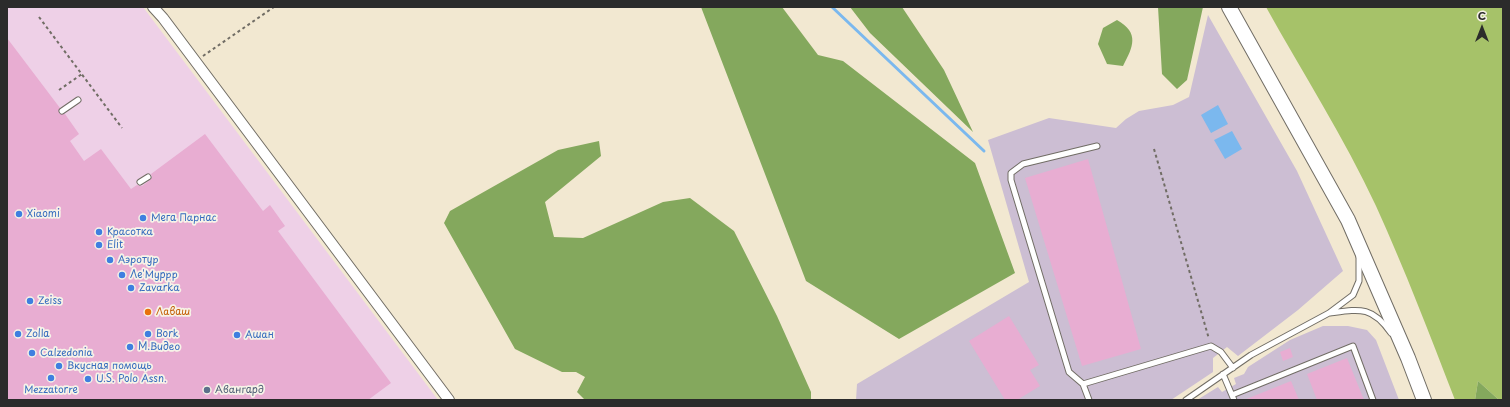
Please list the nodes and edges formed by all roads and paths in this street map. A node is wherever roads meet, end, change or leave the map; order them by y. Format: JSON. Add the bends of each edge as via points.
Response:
{"nodes":[{"id":1,"x":153,"y":7,"type":"edge"},
{"id":2,"x":157,"y":7,"type":"edge"},
{"id":3,"x":274,"y":7,"type":"edge"},
{"id":4,"x":1229,"y":7,"type":"edge"},
{"id":5,"x":39,"y":17,"type":"dead end"},
{"id":6,"x":163,"y":18,"type":"junction"},
{"id":7,"x":196,"y":61,"type":"junction"},
{"id":8,"x":82,"y":74,"type":"junction"},
{"id":9,"x":59,"y":90,"type":"dead end"},
{"id":10,"x":78,"y":100,"type":"dead end"},
{"id":11,"x":62,"y":111,"type":"dead end"},
{"id":12,"x":122,"y":128,"type":"dead end"},
{"id":13,"x":1097,"y":146,"type":"dead end"},
{"id":14,"x":1154,"y":149,"type":"dead end"},
{"id":15,"x":148,"y":177,"type":"dead end"},
{"id":16,"x":140,"y":182,"type":"dead end"},
{"id":17,"x":1359,"y":241,"type":"junction"},
{"id":18,"x":1329,"y":313,"type":"junction"},
{"id":19,"x":1211,"y":346,"type":"junction"},
{"id":20,"x":1408,"y":358,"type":"junction"},
{"id":21,"x":1233,"y":368,"type":"junction"},
{"id":22,"x":1224,"y":374,"type":"junction"},
{"id":23,"x":1083,"y":384,"type":"junction"},
{"id":24,"x":1233,"y":398,"type":"edge"},
{"id":25,"x":449,"y":400,"type":"edge"},
{"id":26,"x":1089,"y":400,"type":"edge"},
{"id":27,"x":1186,"y":400,"type":"edge"},
{"id":28,"x":1374,"y":400,"type":"edge"},
{"id":29,"x":1424,"y":400,"type":"edge"}],
"edges":[{"from":1,"to":6,"type":"street"},
{"from":2,"to":6,"type":"street"},
{"from":3,"to":7,"type":"path"},
{"from":4,"to":17,"type":"main road"},
{"from":5,"to":8,"type":"path"},
{"from":6,"to":7,"type":"street"},
{"from":7,"to":25,"type":"street"},
{"from":8,"to":9,"type":"path"},
{"from":8,"to":12,"type":"path"},
{"from":10,"to":11,"type":"lane"},
{"from":13,"to":23,"type":"lane","via":[[1023,164],[1011,173],[1069,372]]},
{"from":14,"to":19,"type":"path"},
{"from":15,"to":16,"type":"lane"},
{"from":17,"to":18,"type":"lane","via":[[1359,281],[1353,295]]},
{"from":17,"to":20,"type":"main road"},
{"from":18,"to":20,"type":"lane","via":[[1361,309],[1373,314],[1389,330]]},
{"from":18,"to":21,"type":"lane","via":[[1250,355]]},
{"from":19,"to":21,"type":"lane","via":[[1221,352]]},
{"from":19,"to":23,"type":"lane"},
{"from":20,"to":29,"type":"main road"},
{"from":21,"to":22,"type":"lane"},
{"from":22,"to":24,"type":"lane"},
{"from":22,"to":27,"type":"lane"},
{"from":23,"to":26,"type":"lane"},
{"from":24,"to":28,"type":"lane","via":[[1353,346]]}]}
